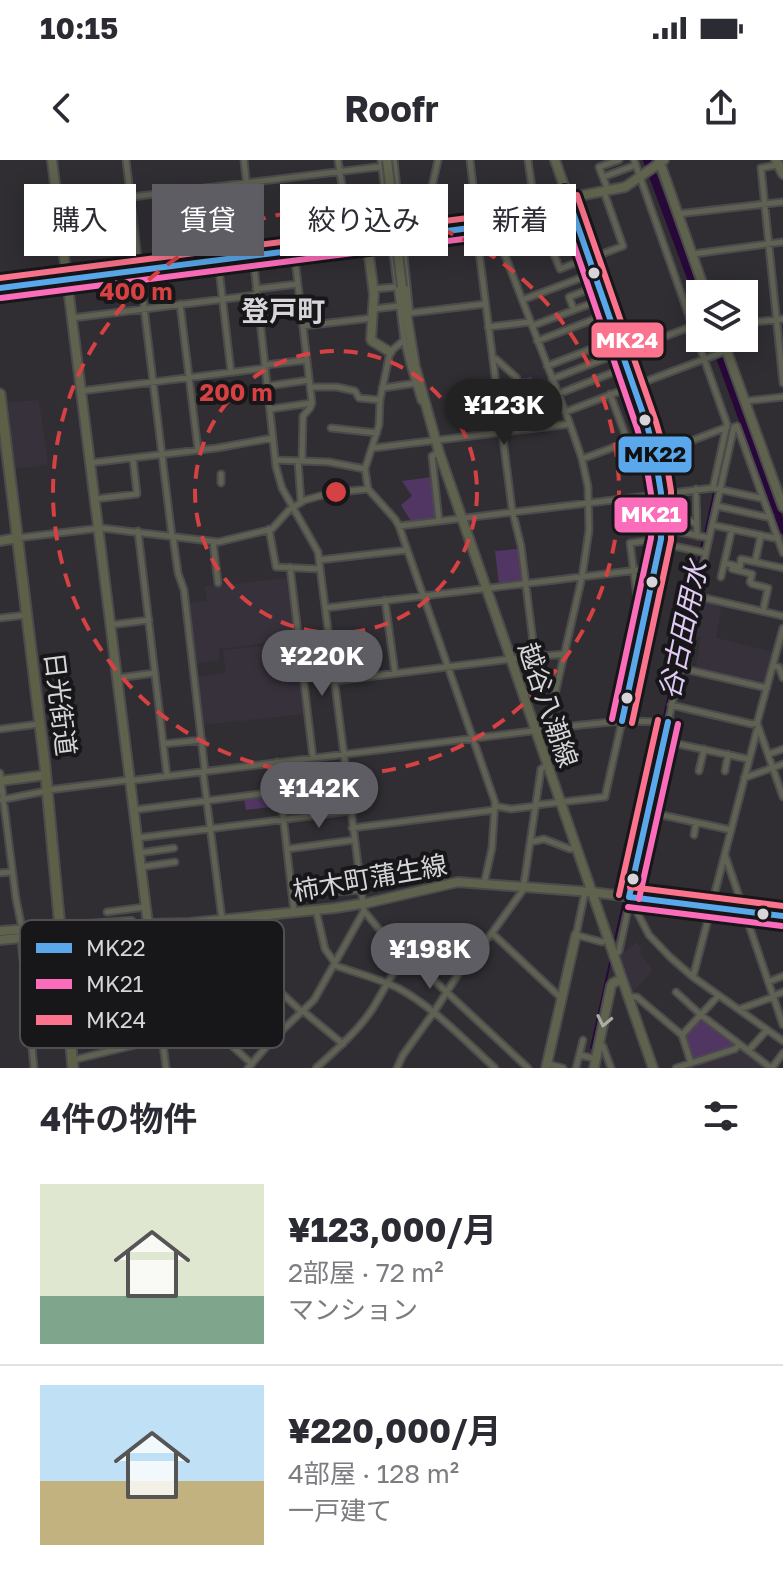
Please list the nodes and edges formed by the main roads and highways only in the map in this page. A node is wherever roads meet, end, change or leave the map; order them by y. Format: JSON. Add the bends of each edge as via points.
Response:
{"nodes":[{"id":1,"x":0,"y":394,"type":"edge"},
{"id":2,"x":60,"y":920,"type":"edge"}],
"edges":[{"from":1,"to":2,"type":"main road","name":"日光街道"}]}
